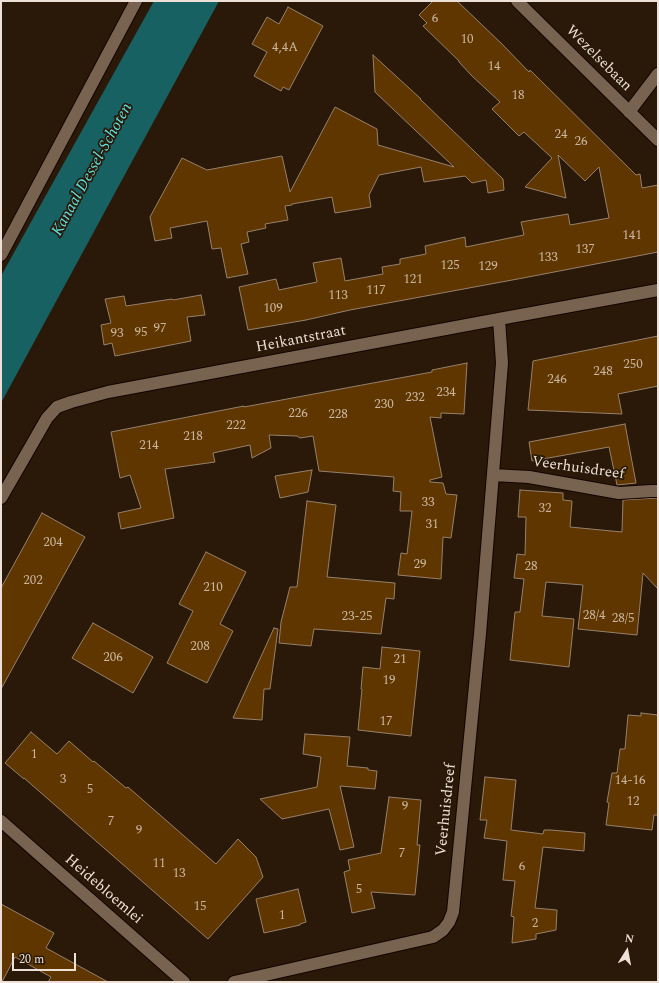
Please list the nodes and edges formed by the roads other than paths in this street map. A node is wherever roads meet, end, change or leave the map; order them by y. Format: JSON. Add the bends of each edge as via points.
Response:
{"nodes":[{"id":1,"x":136,"y":1,"type":"edge"},
{"id":2,"x":517,"y":1,"type":"edge"},
{"id":3,"x":658,"y":74,"type":"edge"},
{"id":4,"x":629,"y":112,"type":"junction"},
{"id":5,"x":658,"y":140,"type":"edge"},
{"id":6,"x":1,"y":255,"type":"edge"},
{"id":7,"x":658,"y":290,"type":"edge"},
{"id":8,"x":499,"y":319,"type":"junction"},
{"id":9,"x":493,"y":475,"type":"junction"},
{"id":10,"x":658,"y":491,"type":"edge"},
{"id":11,"x":1,"y":498,"type":"edge"},
{"id":12,"x":1,"y":821,"type":"edge"},
{"id":13,"x":184,"y":982,"type":"edge"},
{"id":14,"x":234,"y":982,"type":"edge"}],
"edges":[{"from":1,"to":6,"type":"street"},
{"from":2,"to":4,"type":"street","name":"Wezelsebaan"},
{"from":3,"to":4,"type":"street"},
{"from":4,"to":5,"type":"street","name":"Wezelsebaan"},
{"from":7,"to":8,"type":"street","name":"Heikantstraat"},
{"from":8,"to":9,"type":"street","name":"Veerhuisdreef","via":[[502,363]]},
{"from":8,"to":11,"type":"street","name":"Heikantstraat","via":[[108,392],[71,402],[58,407],[47,418]]},
{"from":9,"to":10,"type":"street","name":"Veerhuisdreef","via":[[529,477],[619,493]]},
{"from":9,"to":14,"type":"street","name":"Veerhuisdreef","via":[[454,904],[449,922],[433,937]]},
{"from":12,"to":13,"type":"street","name":"Heidebloemlei"}]}
